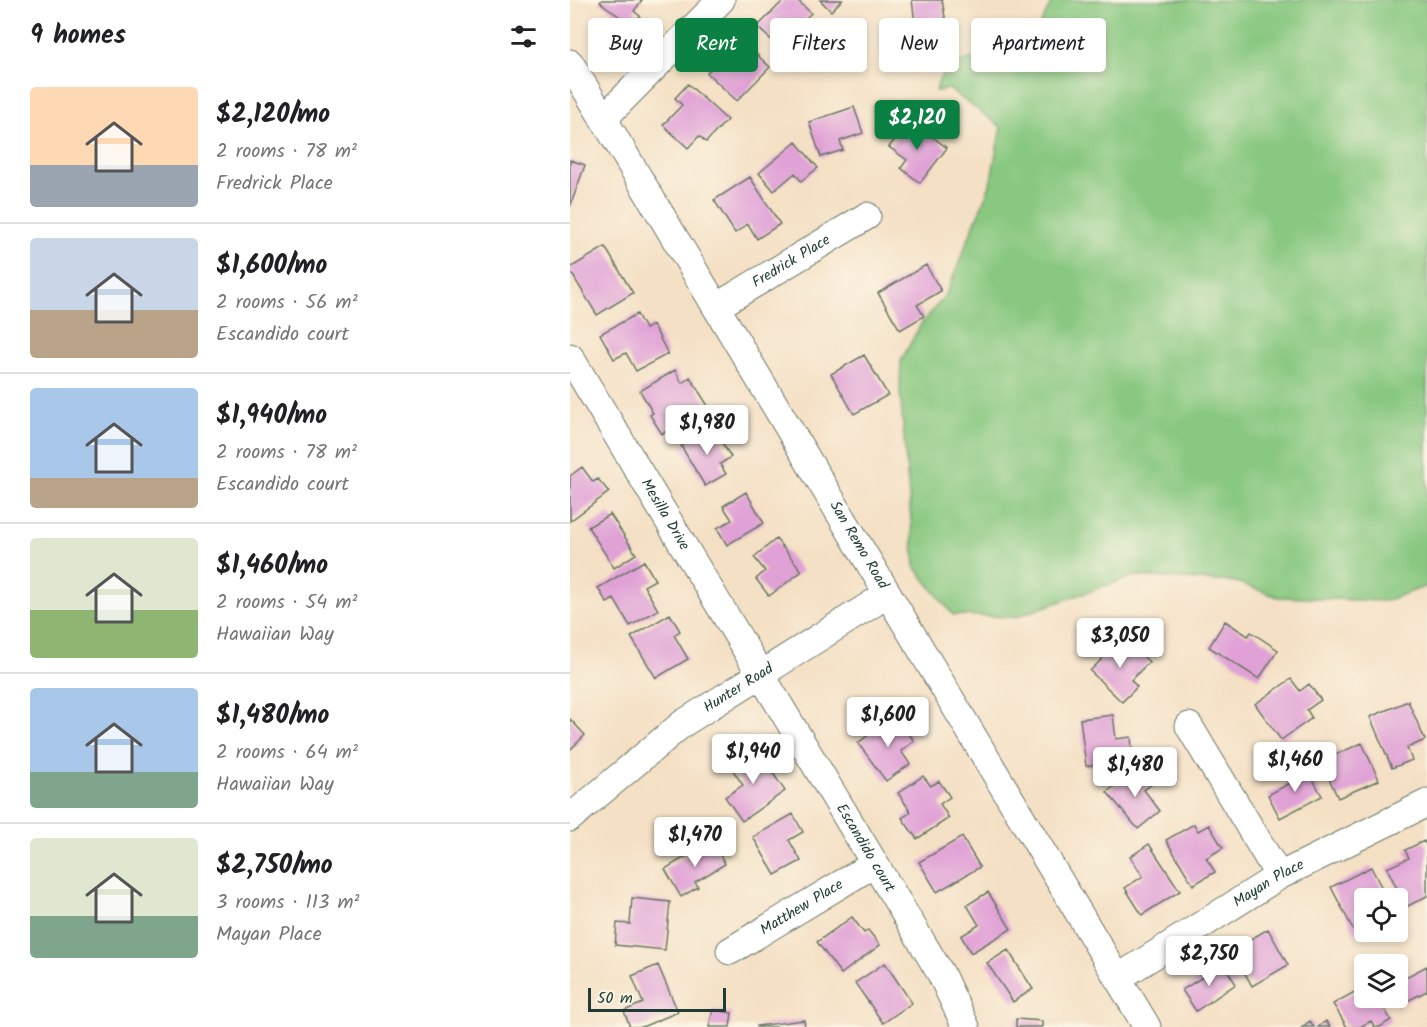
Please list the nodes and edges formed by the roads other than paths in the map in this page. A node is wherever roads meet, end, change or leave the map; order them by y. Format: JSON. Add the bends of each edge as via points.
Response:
{"nodes":[{"id":1,"x":722,"y":0,"type":"edge"},
{"id":2,"x":570,"y":63,"type":"edge"},
{"id":3,"x":603,"y":119,"type":"junction"},
{"id":4,"x":867,"y":216,"type":"dead end"},
{"id":5,"x":716,"y":307,"type":"junction"},
{"id":6,"x":570,"y":357,"type":"edge"},
{"id":7,"x":888,"y":594,"type":"junction"},
{"id":8,"x":760,"y":673,"type":"junction"},
{"id":9,"x":1189,"y":726,"type":"dead end"},
{"id":10,"x":1427,"y":803,"type":"edge"},
{"id":11,"x":570,"y":818,"type":"edge"},
{"id":12,"x":874,"y":864,"type":"junction"},
{"id":13,"x":1278,"y":876,"type":"junction"},
{"id":14,"x":730,"y":951,"type":"dead end"},
{"id":15,"x":1118,"y":978,"type":"junction"},
{"id":16,"x":966,"y":1027,"type":"edge"},
{"id":17,"x":1147,"y":1027,"type":"edge"}],
"edges":[{"from":1,"to":3,"type":"street"},
{"from":2,"to":3,"type":"street","name":"San Remo Road"},
{"from":3,"to":5,"type":"street","name":"San Remo Road"},
{"from":4,"to":5,"type":"street","name":"Fredrick Place"},
{"from":5,"to":7,"type":"street","name":"San Remo Road"},
{"from":6,"to":8,"type":"street","name":"Mesilla Drive"},
{"from":7,"to":8,"type":"street","name":"Hunter Road"},
{"from":7,"to":15,"type":"street","name":"San Remo Road"},
{"from":8,"to":11,"type":"street","name":"Hunter Road","via":[[682,724]]},
{"from":8,"to":12,"type":"street","name":"Escandido court"},
{"from":9,"to":13,"type":"street"},
{"from":10,"to":13,"type":"street","name":"Mayan Place"},
{"from":12,"to":14,"type":"street","name":"Matthew Place"},
{"from":12,"to":16,"type":"street","name":"Escandido court","via":[[941,974]]},
{"from":13,"to":15,"type":"street","name":"Mayan Place"},
{"from":15,"to":17,"type":"street","name":"San Remo Road"}]}
